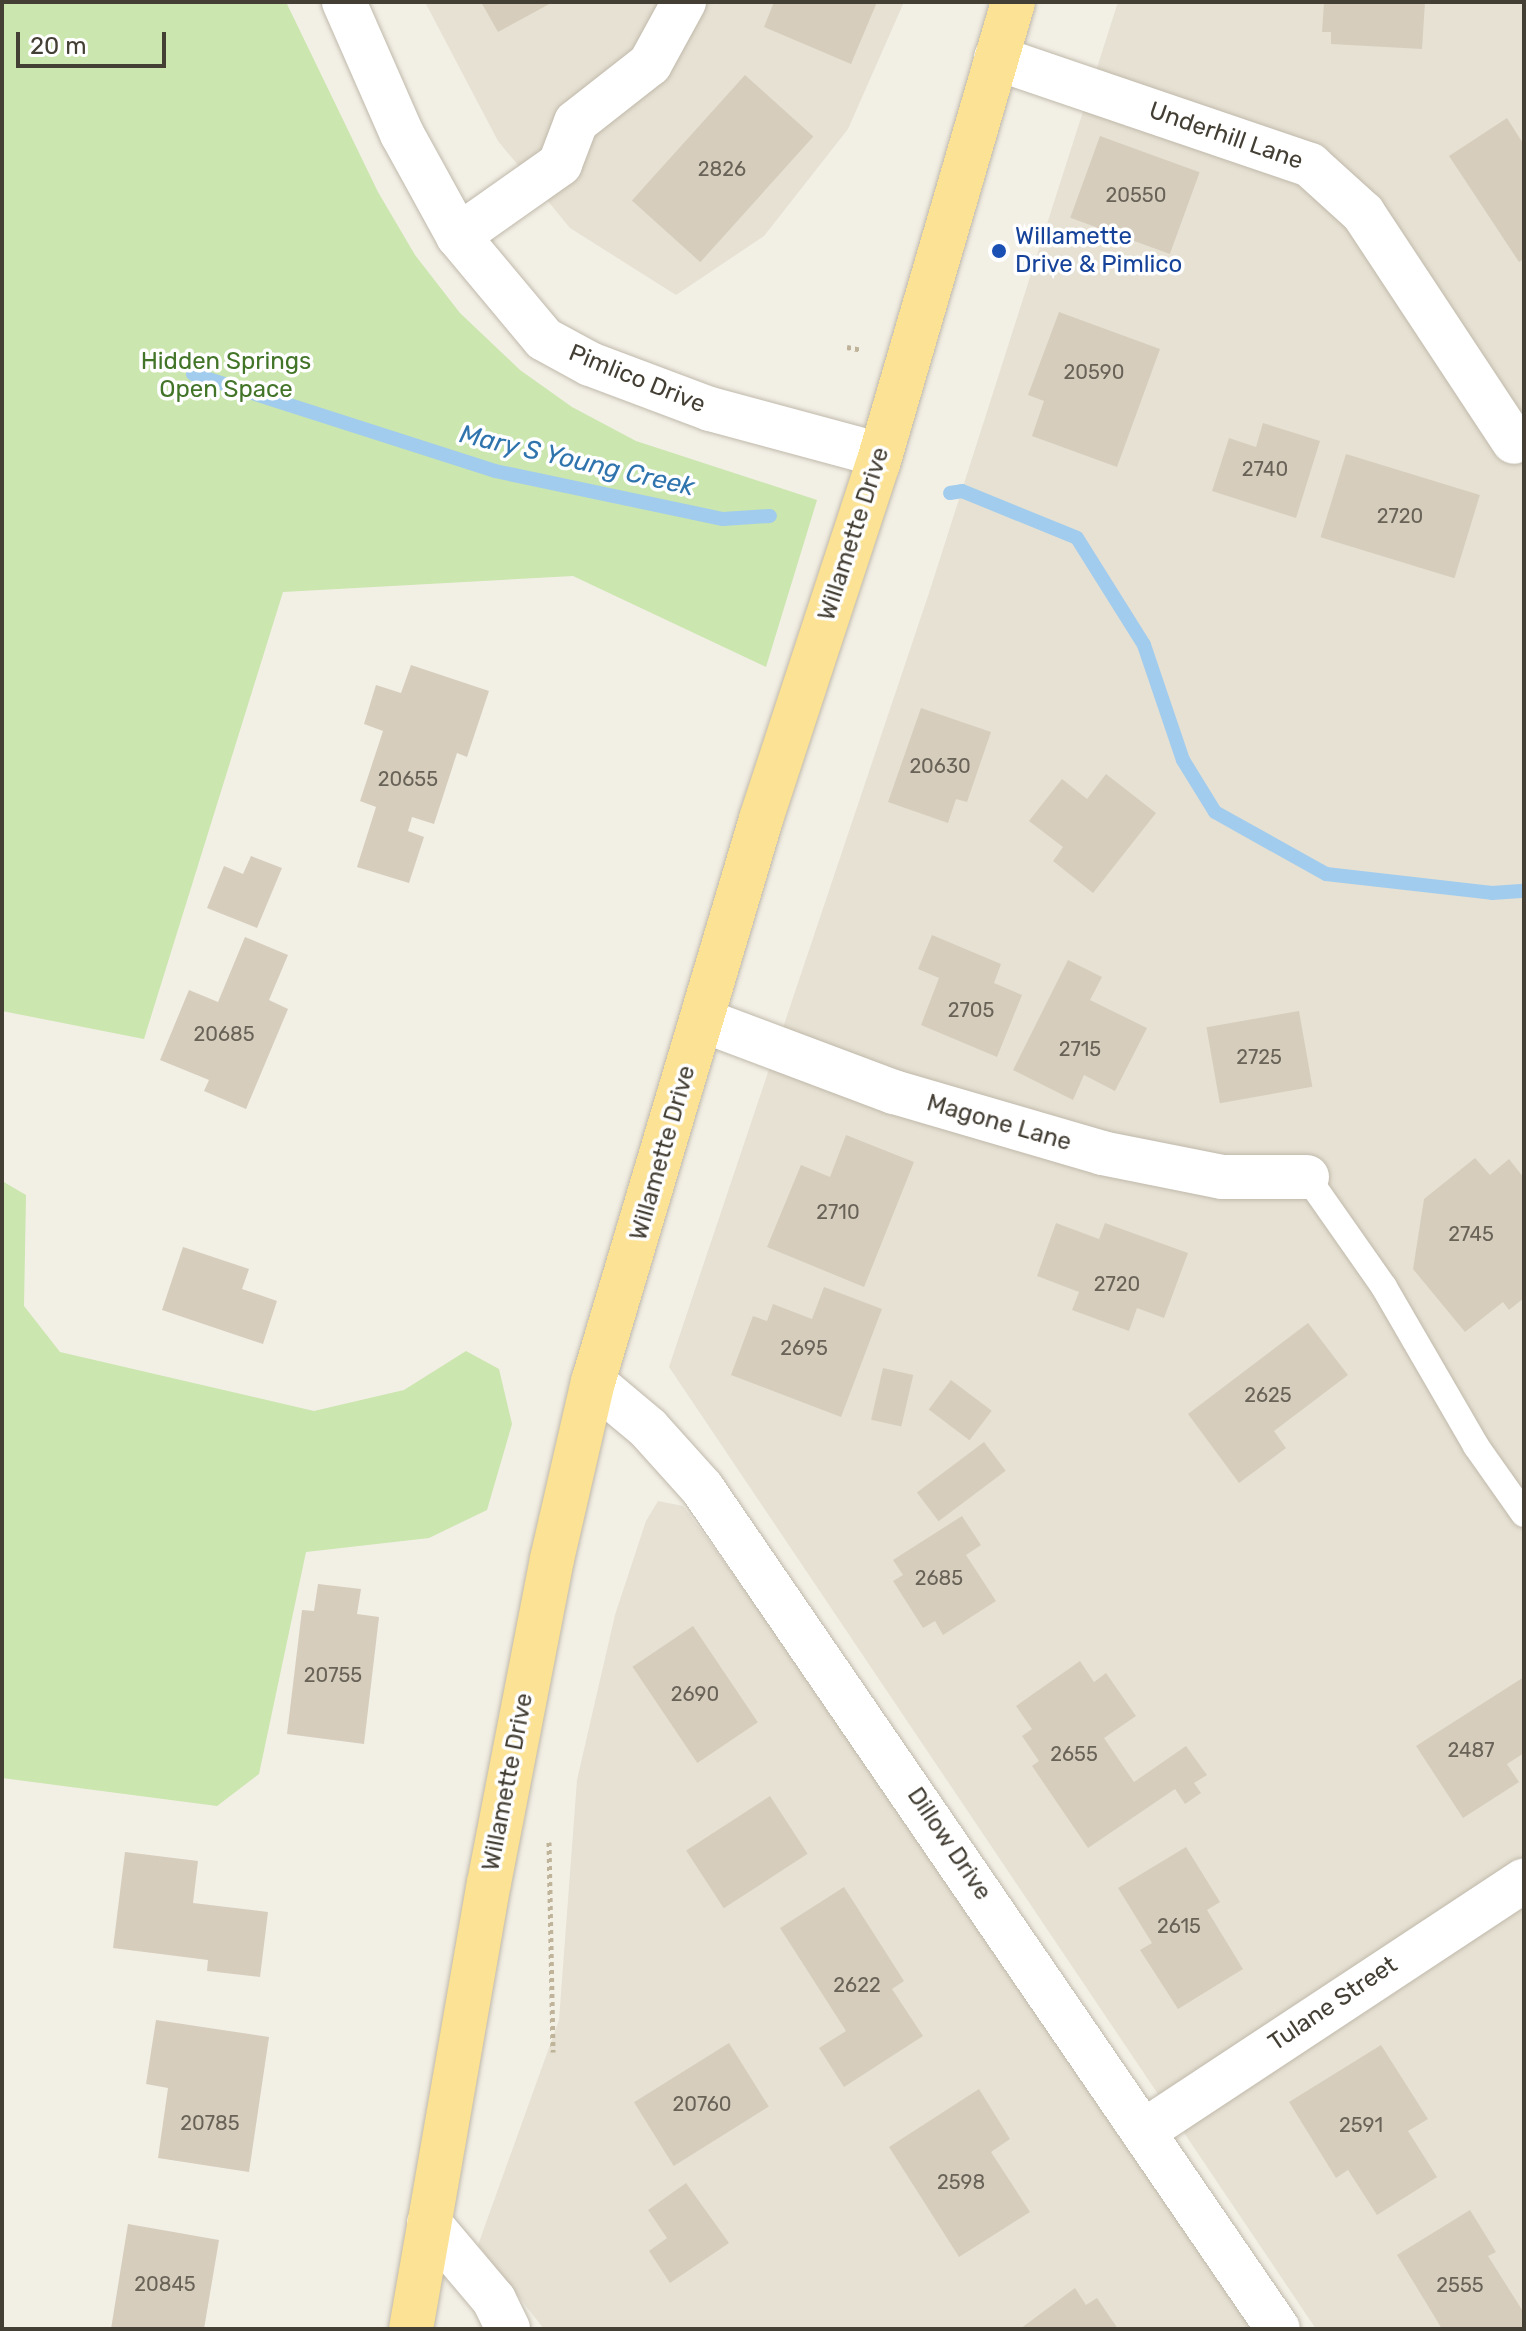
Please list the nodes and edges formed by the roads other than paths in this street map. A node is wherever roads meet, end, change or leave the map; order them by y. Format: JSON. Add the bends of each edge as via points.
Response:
{"nodes":[{"id":1,"x":344,"y":2,"type":"edge"},
{"id":2,"x":684,"y":2,"type":"edge"},
{"id":3,"x":1013,"y":2,"type":"edge"},
{"id":4,"x":996,"y":58,"type":"junction"},
{"id":5,"x":458,"y":236,"type":"junction"},
{"id":6,"x":1514,"y":442,"type":"dead end"},
{"id":7,"x":880,"y":455,"type":"junction"},
{"id":8,"x":702,"y":1020,"type":"junction"},
{"id":9,"x":1307,"y":1177,"type":"joint"},
{"id":10,"x":593,"y":1382,"type":"junction"},
{"id":11,"x":1524,"y":1514,"type":"edge"},
{"id":12,"x":1524,"y":1880,"type":"edge"},
{"id":13,"x":1144,"y":2131,"type":"junction"},
{"id":14,"x":429,"y":2223,"type":"junction"},
{"id":15,"x":411,"y":2329,"type":"edge"},
{"id":16,"x":508,"y":2329,"type":"edge"},
{"id":17,"x":1278,"y":2329,"type":"edge"}],
"edges":[{"from":1,"to":5,"type":"street","name":"Pimlico Drive","via":[[402,134]]},
{"from":2,"to":5,"type":"street","via":[[650,64],[576,122],[560,164]]},
{"from":3,"to":4,"type":"main road","name":"Willamette Drive"},
{"from":4,"to":6,"type":"street","name":"Underhill Lane","via":[[1310,165],[1363,213]]},
{"from":4,"to":7,"type":"main road","name":"Willamette Drive"},
{"from":5,"to":7,"type":"street","name":"Pimlico Drive","via":[[544,339],[590,364],[710,409]]},
{"from":7,"to":8,"type":"main road","name":"Willamette Drive","via":[[761,819]]},
{"from":8,"to":9,"type":"street","name":"Magone Lane","via":[[894,1092],[1102,1153],[1222,1177]]},
{"from":8,"to":10,"type":"main road","name":"Willamette Drive"},
{"from":9,"to":11,"type":"lane","via":[[1384,1287],[1476,1446]]},
{"from":10,"to":13,"type":"street","name":"Dillow Drive","via":[[648,1428],[702,1488]]},
{"from":10,"to":14,"type":"main road","name":"Willamette Drive","via":[[552,1559]]},
{"from":12,"to":13,"type":"street","name":"Tulane Street"},
{"from":13,"to":17,"type":"street","name":"Dillow Drive"},
{"from":14,"to":15,"type":"main road","name":"Willamette Drive"},
{"from":14,"to":16,"type":"street","via":[[494,2300]]}]}
